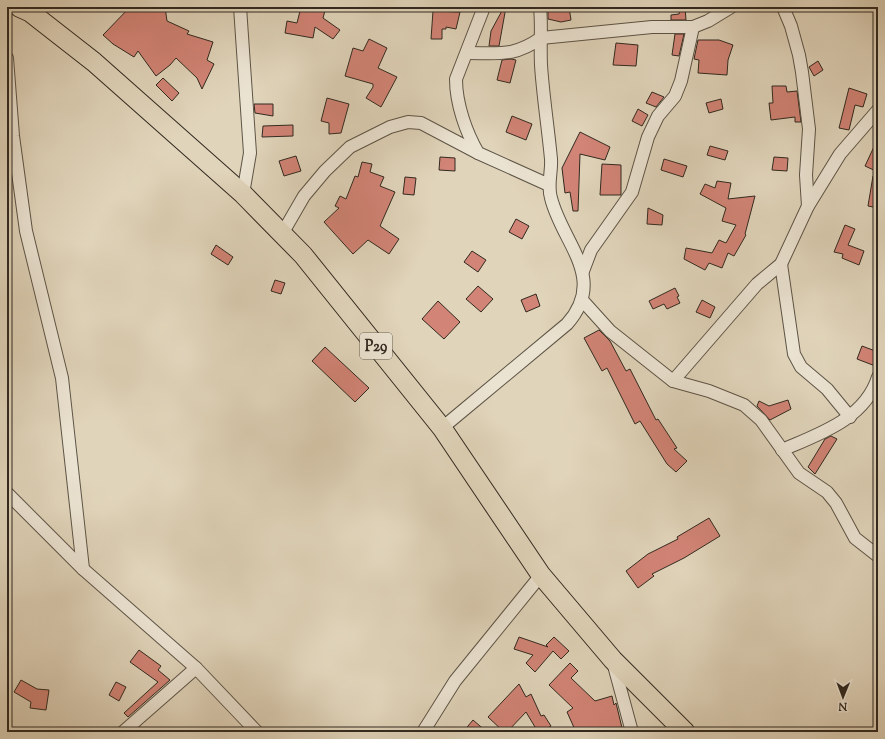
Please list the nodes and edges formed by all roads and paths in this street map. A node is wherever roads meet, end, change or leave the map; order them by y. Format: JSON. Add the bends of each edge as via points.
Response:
{"nodes":[{"id":1,"x":19,"y":7,"type":"edge"},
{"id":2,"x":240,"y":7,"type":"edge"},
{"id":3,"x":484,"y":7,"type":"edge"},
{"id":4,"x":540,"y":7,"type":"edge"},
{"id":5,"x":731,"y":7,"type":"edge"},
{"id":6,"x":782,"y":7,"type":"edge"},
{"id":7,"x":693,"y":27,"type":"junction"},
{"id":8,"x":541,"y":38,"type":"junction"},
{"id":9,"x":467,"y":53,"type":"junction"},
{"id":10,"x":7,"y":58,"type":"edge"},
{"id":11,"x":878,"y":110,"type":"edge"},
{"id":12,"x":478,"y":153,"type":"junction"},
{"id":13,"x":549,"y":185,"type":"junction"},
{"id":14,"x":243,"y":194,"type":"junction"},
{"id":15,"x":808,"y":206,"type":"junction"},
{"id":16,"x":282,"y":234,"type":"junction"},
{"id":17,"x":781,"y":264,"type":"junction"},
{"id":18,"x":583,"y":271,"type":"junction"},
{"id":19,"x":582,"y":300,"type":"junction"},
{"id":20,"x":878,"y":377,"type":"edge"},
{"id":21,"x":673,"y":381,"type":"junction"},
{"id":22,"x":850,"y":417,"type":"junction"},
{"id":23,"x":442,"y":428,"type":"junction"},
{"id":24,"x":782,"y":450,"type":"junction"},
{"id":25,"x":7,"y":493,"type":"edge"},
{"id":26,"x":878,"y":556,"type":"edge"},
{"id":27,"x":83,"y":569,"type":"junction"},
{"id":28,"x":541,"y":575,"type":"junction"},
{"id":29,"x":612,"y":660,"type":"junction"},
{"id":30,"x":196,"y":668,"type":"junction"},
{"id":31,"x":123,"y":732,"type":"edge"},
{"id":32,"x":257,"y":732,"type":"edge"},
{"id":33,"x":423,"y":732,"type":"edge"},
{"id":34,"x":632,"y":732,"type":"edge"},
{"id":35,"x":684,"y":732,"type":"edge"}],
"edges":[{"from":1,"to":14,"type":"main road","number":"P29","via":[[30,12],[94,62]]},
{"from":2,"to":14,"type":"street","via":[[250,153]]},
{"from":3,"to":9,"type":"street"},
{"from":4,"to":8,"type":"street"},
{"from":5,"to":7,"type":"street"},
{"from":6,"to":15,"type":"street","via":[[797,48],[802,72],[809,129],[806,175]]},
{"from":7,"to":8,"type":"street","via":[[652,27]]},
{"from":7,"to":18,"type":"street","via":[[681,82],[675,96],[658,116],[648,137],[632,192],[591,250]]},
{"from":8,"to":9,"type":"street","via":[[527,48],[513,52]]},
{"from":8,"to":13,"type":"street","via":[[545,114],[551,160]]},
{"from":9,"to":12,"type":"street","via":[[456,79],[456,92],[467,129]]},
{"from":10,"to":27,"type":"street","via":[[13,136],[26,231],[62,378]]},
{"from":11,"to":15,"type":"street","via":[[840,154]]},
{"from":12,"to":13,"type":"street"},
{"from":12,"to":16,"type":"street","via":[[421,123],[408,122],[390,127],[350,147],[324,171],[304,196]]},
{"from":13,"to":18,"type":"street","via":[[555,210]]},
{"from":14,"to":16,"type":"main road","number":"P29"},
{"from":15,"to":17,"type":"street"},
{"from":16,"to":23,"type":"main road","number":"P29","via":[[303,255]]},
{"from":17,"to":21,"type":"street","via":[[757,284]]},
{"from":17,"to":22,"type":"street","via":[[794,354],[801,367],[827,389]]},
{"from":18,"to":19,"type":"street"},
{"from":19,"to":21,"type":"street","via":[[610,331]]},
{"from":19,"to":23,"type":"street","via":[[568,324]]},
{"from":20,"to":22,"type":"street","via":[[864,404]]},
{"from":21,"to":24,"type":"street","via":[[709,391],[744,405],[761,420]]},
{"from":22,"to":24,"type":"street","via":[[818,435]]},
{"from":23,"to":28,"type":"main road","number":"P29"},
{"from":24,"to":26,"type":"street","via":[[799,473],[827,492],[855,538]]},
{"from":25,"to":27,"type":"street"},
{"from":27,"to":30,"type":"street"},
{"from":28,"to":29,"type":"main road","number":"P29"},
{"from":28,"to":33,"type":"street","via":[[455,681]]},
{"from":29,"to":34,"type":"street"},
{"from":29,"to":35,"type":"main road","number":"P29"},
{"from":30,"to":31,"type":"street"},
{"from":30,"to":32,"type":"street"}]}
